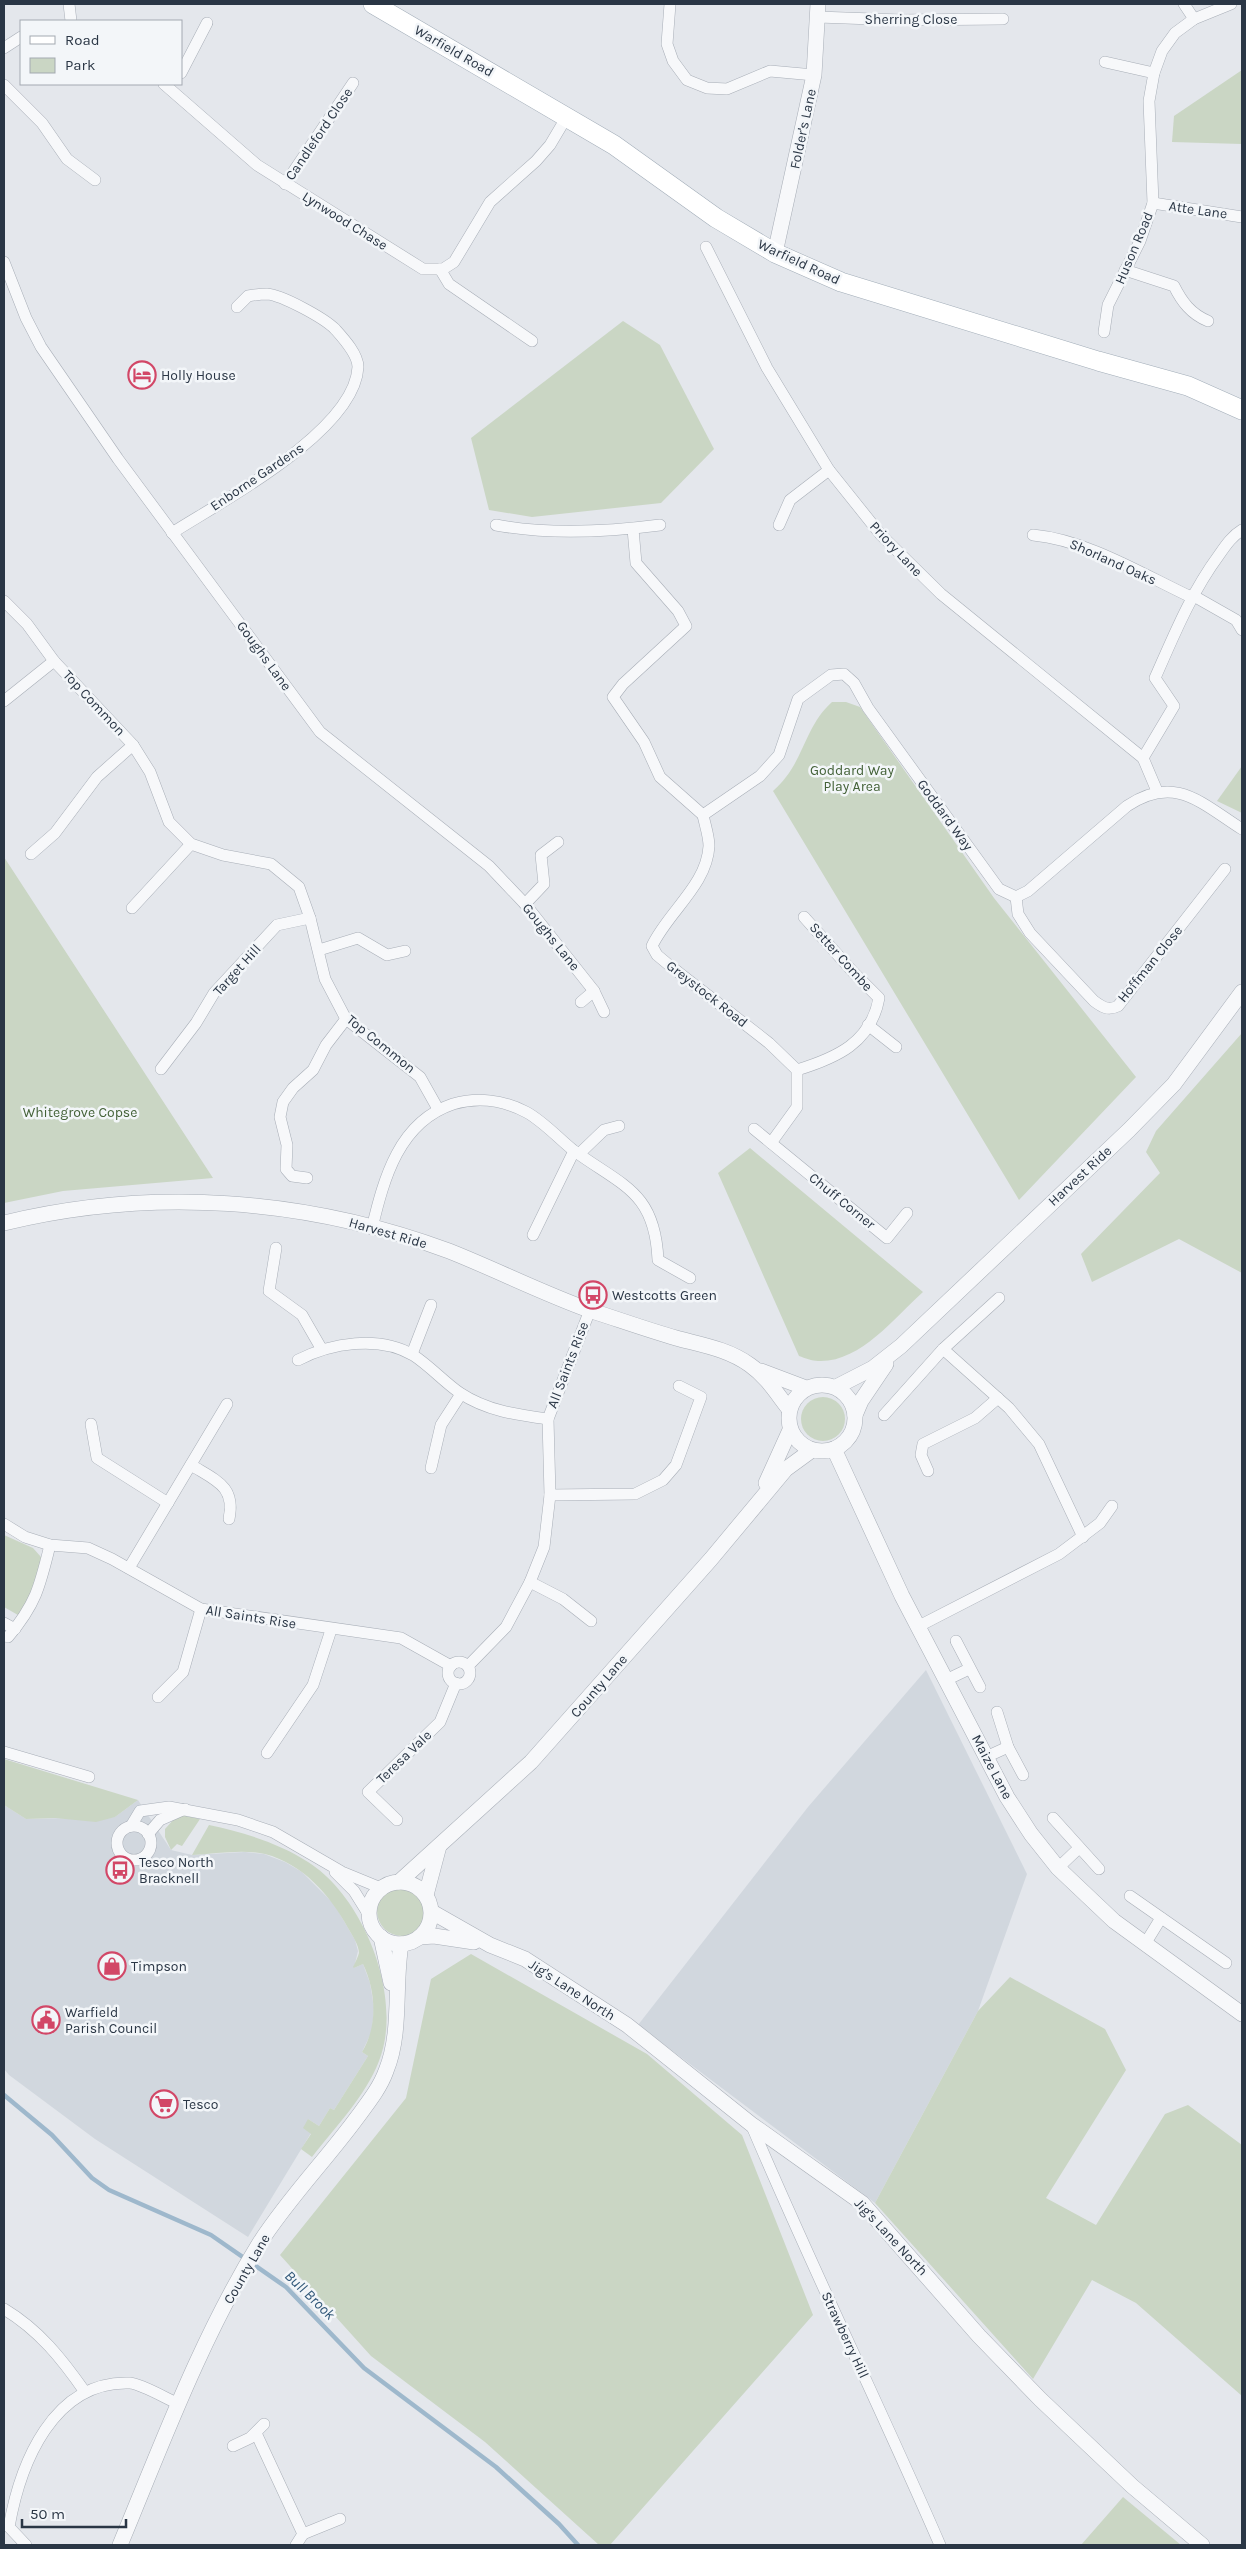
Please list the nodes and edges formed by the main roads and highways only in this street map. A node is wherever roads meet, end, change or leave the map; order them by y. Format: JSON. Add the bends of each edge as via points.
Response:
{"nodes":[{"id":1,"x":373,"y":4,"type":"edge"},
{"id":2,"x":1242,"y":410,"type":"edge"}],
"edges":[{"from":1,"to":2,"type":"main road","name":"Warfield Road","via":[[614,144],[703,210],[775,253],[841,282],[1188,386]]}]}
